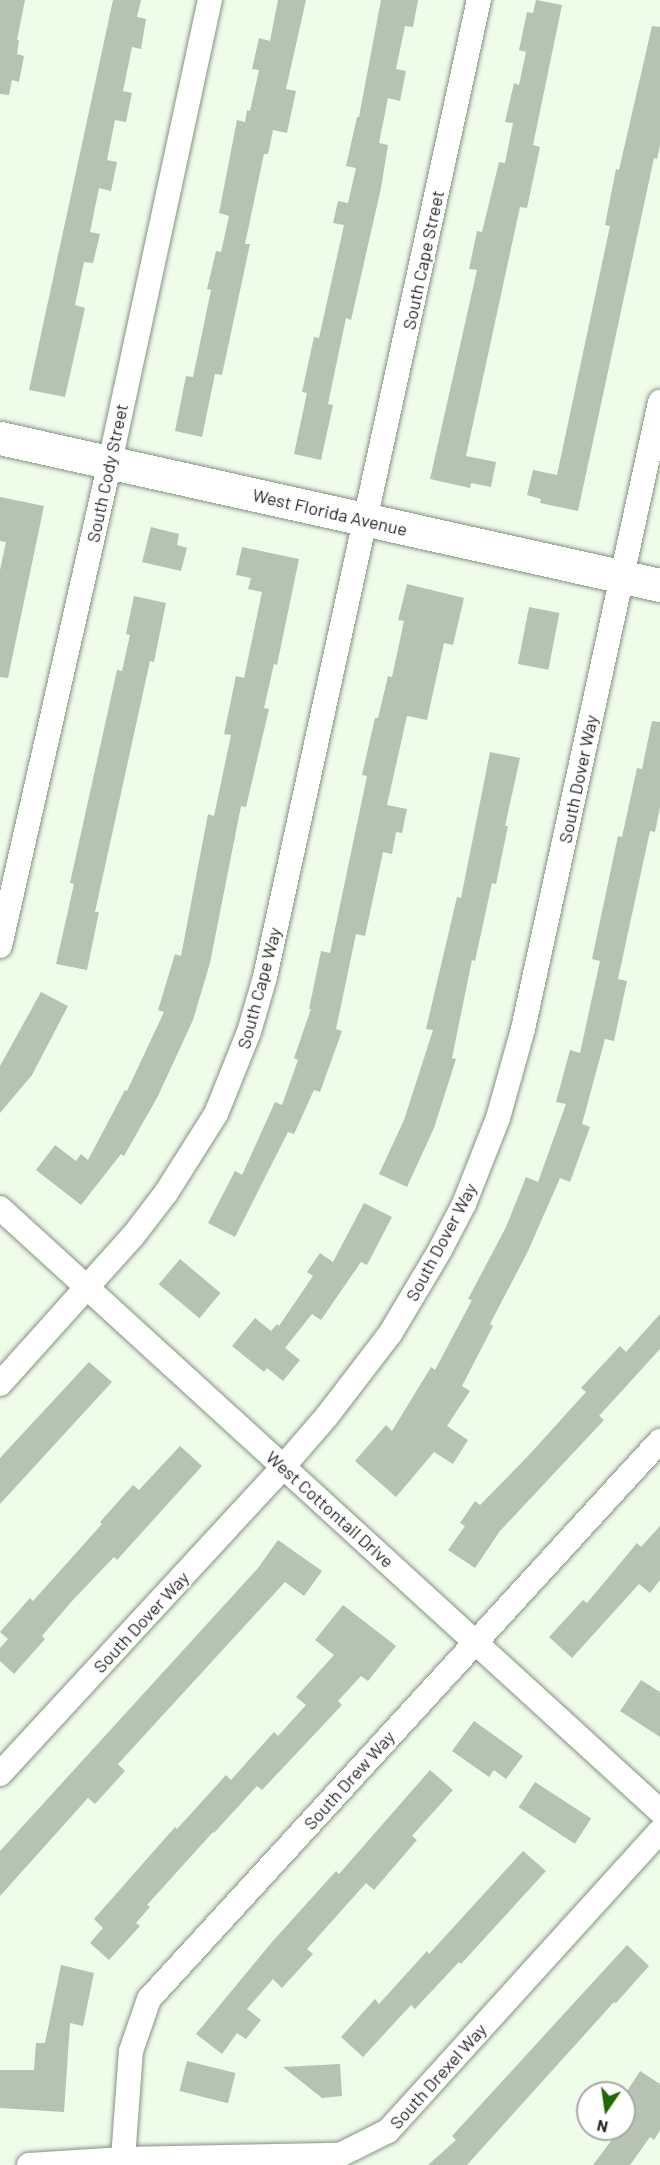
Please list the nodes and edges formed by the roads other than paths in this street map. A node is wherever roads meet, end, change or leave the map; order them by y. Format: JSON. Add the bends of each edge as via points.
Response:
{"nodes":[{"id":1,"x":210,"y":0,"type":"edge"},
{"id":2,"x":479,"y":0,"type":"edge"},
{"id":3,"x":660,"y":402,"type":"edge"},
{"id":4,"x":0,"y":438,"type":"edge"},
{"id":5,"x":110,"y":462,"type":"junction"},
{"id":6,"x":366,"y":520,"type":"junction"},
{"id":7,"x":622,"y":576,"type":"junction"},
{"id":8,"x":660,"y":585,"type":"edge"},
{"id":9,"x":0,"y":945,"type":"edge"},
{"id":10,"x":0,"y":1208,"type":"edge"},
{"id":11,"x":87,"y":1289,"type":"junction"},
{"id":12,"x":0,"y":1384,"type":"edge"},
{"id":13,"x":660,"y":1441,"type":"edge"},
{"id":14,"x":283,"y":1467,"type":"junction"},
{"id":15,"x":476,"y":1641,"type":"junction"},
{"id":16,"x":0,"y":1774,"type":"edge"},
{"id":17,"x":660,"y":1811,"type":"edge"},
{"id":18,"x":660,"y":1831,"type":"edge"},
{"id":19,"x":123,"y":2158,"type":"junction"},
{"id":20,"x":29,"y":2165,"type":"edge"}],
"edges":[{"from":1,"to":5,"type":"street","name":"South Cody Street"},
{"from":2,"to":6,"type":"street","name":"South Cape Street"},
{"from":3,"to":7,"type":"street","name":"South Dover Way"},
{"from":4,"to":5,"type":"street","name":"West Florida Avenue"},
{"from":5,"to":6,"type":"street","name":"West Florida Avenue"},
{"from":5,"to":9,"type":"street","name":"South Cody Street"},
{"from":6,"to":7,"type":"street","name":"West Florida Avenue"},
{"from":6,"to":11,"type":"street","name":"South Cape Way","via":[[265,977],[234,1074],[194,1153],[133,1236]]},
{"from":7,"to":8,"type":"street","name":"West Florida Avenue"},
{"from":7,"to":14,"type":"street","name":"South Dover Way","via":[[523,1029],[483,1160],[440,1251],[390,1334]]},
{"from":10,"to":11,"type":"street","name":"West Cottontail Drive"},
{"from":11,"to":12,"type":"street","name":"South Cape Way"},
{"from":11,"to":14,"type":"street","name":"West Cottontail Drive"},
{"from":13,"to":15,"type":"street","name":"South Drew Way"},
{"from":14,"to":15,"type":"street","name":"West Cottontail Drive"},
{"from":14,"to":16,"type":"street","name":"South Dover Way"},
{"from":15,"to":17,"type":"street","name":"West Cottontail Drive"},
{"from":15,"to":19,"type":"street","name":"South Drew Way","via":[[149,1999],[131,2050]]},
{"from":18,"to":19,"type":"street","name":"South Drexel Way","via":[[388,2131],[340,2155]]},
{"from":19,"to":20,"type":"street","name":"South Drexel Way"}]}
